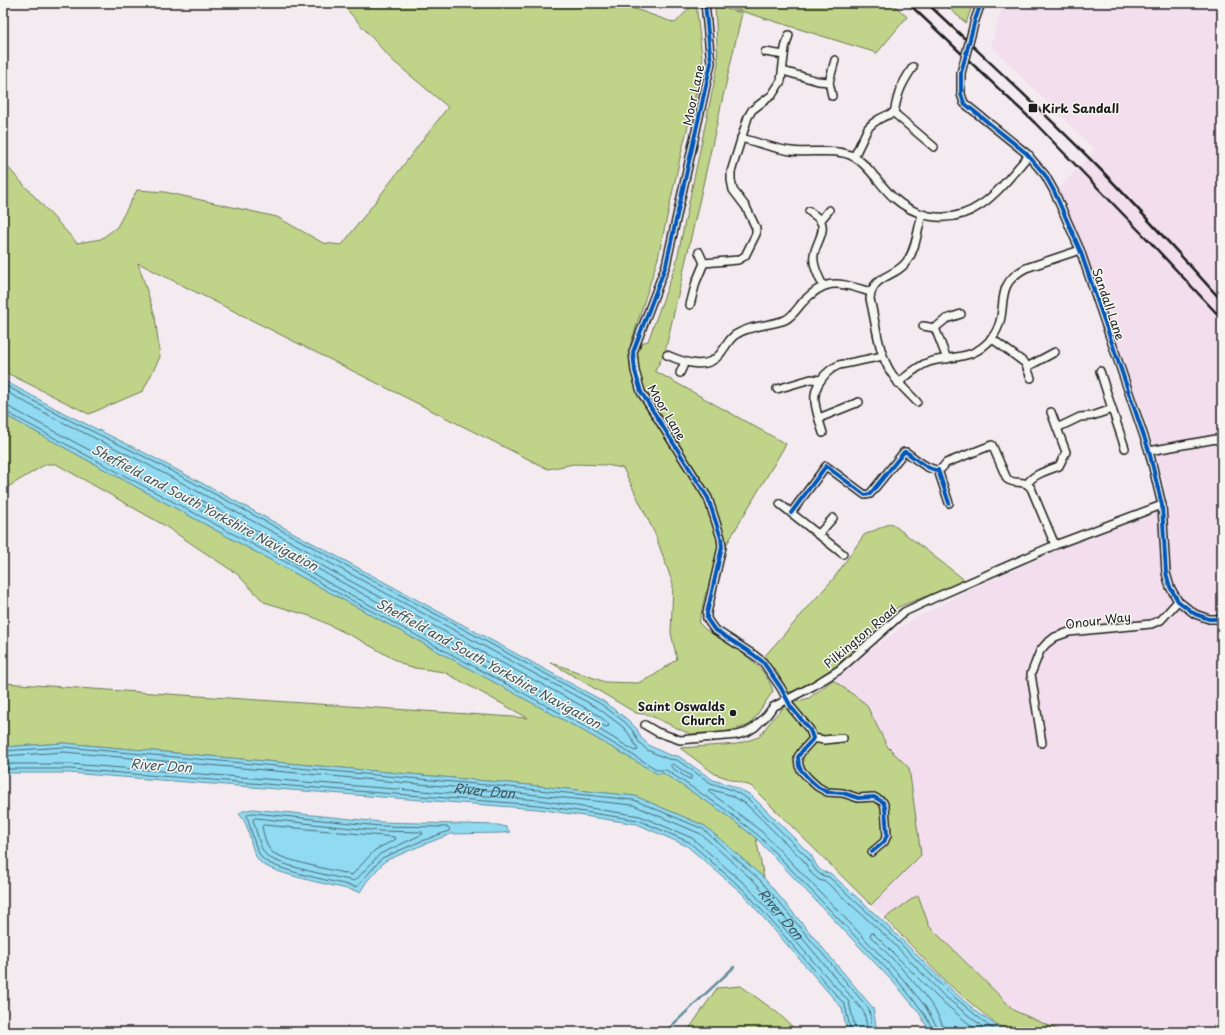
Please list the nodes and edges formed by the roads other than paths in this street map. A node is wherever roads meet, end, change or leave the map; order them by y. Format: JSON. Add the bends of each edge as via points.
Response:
{"nodes":[{"id":1,"x":706,"y":3,"type":"edge"},
{"id":2,"x":982,"y":3,"type":"edge"},
{"id":3,"x":789,"y":35,"type":"dead end"},
{"id":4,"x":765,"y":52,"type":"dead end"},
{"id":5,"x":784,"y":55,"type":"junction"},
{"id":6,"x":835,"y":60,"type":"dead end"},
{"id":7,"x":913,"y":67,"type":"dead end"},
{"id":8,"x":783,"y":71,"type":"junction"},
{"id":9,"x":829,"y":82,"type":"junction"},
{"id":10,"x":832,"y":96,"type":"dead end"},
{"id":11,"x":894,"y":113,"type":"junction"},
{"id":12,"x":741,"y":138,"type":"junction"},
{"id":13,"x":934,"y":147,"type":"dead end"},
{"id":14,"x":1029,"y":156,"type":"junction"},
{"id":15,"x":854,"y":157,"type":"junction"},
{"id":16,"x":829,"y":210,"type":"dead end"},
{"id":17,"x":808,"y":211,"type":"dead end"},
{"id":18,"x":922,"y":214,"type":"junction"},
{"id":19,"x":820,"y":221,"type":"junction"},
{"id":20,"x":1080,"y":250,"type":"junction"},
{"id":21,"x":699,"y":252,"type":"dead end"},
{"id":22,"x":704,"y":262,"type":"junction"},
{"id":23,"x":823,"y":286,"type":"junction"},
{"id":24,"x":871,"y":292,"type":"junction"},
{"id":25,"x":690,"y":305,"type":"dead end"},
{"id":26,"x":961,"y":314,"type":"dead end"},
{"id":27,"x":923,"y":326,"type":"dead end"},
{"id":28,"x":935,"y":328,"type":"junction"},
{"id":29,"x":991,"y":338,"type":"junction"},
{"id":30,"x":1055,"y":352,"type":"dead end"},
{"id":31,"x":667,"y":355,"type":"dead end"},
{"id":32,"x":883,"y":356,"type":"junction"},
{"id":33,"x":947,"y":359,"type":"junction"},
{"id":34,"x":685,"y":362,"type":"junction"},
{"id":35,"x":1028,"y":367,"type":"junction"},
{"id":36,"x":1100,"y":371,"type":"dead end"},
{"id":37,"x":680,"y":373,"type":"dead end"},
{"id":38,"x":1031,"y":378,"type":"dead end"},
{"id":39,"x":821,"y":380,"type":"junction"},
{"id":40,"x":898,"y":383,"type":"junction"},
{"id":41,"x":777,"y":389,"type":"dead end"},
{"id":42,"x":859,"y":402,"type":"dead end"},
{"id":43,"x":917,"y":402,"type":"dead end"},
{"id":44,"x":1112,"y":409,"type":"junction"},
{"id":45,"x":1051,"y":412,"type":"dead end"},
{"id":46,"x":819,"y":418,"type":"junction"},
{"id":47,"x":1057,"y":428,"type":"junction"},
{"id":48,"x":823,"y":433,"type":"dead end"},
{"id":49,"x":1222,"y":443,"type":"edge"},
{"id":50,"x":1126,"y":448,"type":"dead end"},
{"id":51,"x":1149,"y":451,"type":"junction"},
{"id":52,"x":938,"y":470,"type":"junction"},
{"id":53,"x":1027,"y":484,"type":"junction"},
{"id":54,"x":949,"y":503,"type":"dead end"},
{"id":55,"x":780,"y":504,"type":"dead end"},
{"id":56,"x":1162,"y":504,"type":"junction"},
{"id":57,"x":791,"y":512,"type":"junction"},
{"id":58,"x":833,"y":518,"type":"dead end"},
{"id":59,"x":818,"y":535,"type":"junction"},
{"id":60,"x":1055,"y":545,"type":"junction"},
{"id":61,"x":842,"y":554,"type":"dead end"},
{"id":62,"x":1178,"y":602,"type":"junction"},
{"id":63,"x":1222,"y":619,"type":"edge"},
{"id":64,"x":787,"y":699,"type":"junction"},
{"id":65,"x":645,"y":725,"type":"dead end"},
{"id":66,"x":813,"y":738,"type":"junction"},
{"id":67,"x":843,"y":738,"type":"dead end"},
{"id":68,"x":1042,"y":744,"type":"dead end"},
{"id":69,"x":872,"y":852,"type":"dead end"}],
"edges":[{"from":1,"to":64,"type":"street","name":"Moor Lane","via":[[711,63],[666,265],[633,352],[635,371],[641,392],[708,498],[721,538],[722,547],[707,619],[714,630],[763,662]]},
{"from":2,"to":14,"type":"street","name":"Sandall Lane","bridge":true,"via":[[961,73],[961,94],[964,103]]},
{"from":3,"to":5,"type":"street"},
{"from":4,"to":5,"type":"street"},
{"from":5,"to":8,"type":"street"},
{"from":6,"to":9,"type":"street"},
{"from":7,"to":11,"type":"street","via":[[898,93]]},
{"from":8,"to":9,"type":"street"},
{"from":8,"to":12,"type":"street","via":[[781,81],[772,95],[752,110]]},
{"from":9,"to":10,"type":"street"},
{"from":11,"to":13,"type":"street"},
{"from":11,"to":15,"type":"street","via":[[871,124]]},
{"from":12,"to":15,"type":"street","via":[[789,151],[832,152]]},
{"from":12,"to":22,"type":"street","via":[[731,180],[733,190],[756,228],[756,234],[745,256],[738,260]]},
{"from":14,"to":18,"type":"street","via":[[979,207],[954,217],[939,218]]},
{"from":14,"to":20,"type":"street","name":"Sandall Lane","via":[[1054,191]]},
{"from":15,"to":18,"type":"street","via":[[894,198]]},
{"from":16,"to":19,"type":"street"},
{"from":17,"to":19,"type":"street"},
{"from":18,"to":24,"type":"street","via":[[907,262],[875,284]]},
{"from":19,"to":23,"type":"street","via":[[822,233],[813,257]]},
{"from":20,"to":29,"type":"street","via":[[1017,272],[1005,287],[1000,321]]},
{"from":20,"to":51,"type":"street","name":"Sandall Lane"},
{"from":21,"to":22,"type":"street"},
{"from":22,"to":25,"type":"street"},
{"from":23,"to":24,"type":"street","via":[[842,284]]},
{"from":23,"to":34,"type":"street","via":[[786,319],[743,330],[733,336],[713,360],[697,364]]},
{"from":24,"to":32,"type":"street","via":[[870,299]]},
{"from":26,"to":28,"type":"street","via":[[946,319]]},
{"from":27,"to":28,"type":"street"},
{"from":28,"to":33,"type":"street"},
{"from":29,"to":33,"type":"street","via":[[967,356]]},
{"from":29,"to":35,"type":"street"},
{"from":30,"to":35,"type":"street"},
{"from":31,"to":34,"type":"street"},
{"from":32,"to":39,"type":"street","via":[[839,365]]},
{"from":32,"to":40,"type":"street"},
{"from":33,"to":40,"type":"street","via":[[928,362]]},
{"from":34,"to":37,"type":"street"},
{"from":35,"to":38,"type":"street"},
{"from":36,"to":44,"type":"street"},
{"from":39,"to":41,"type":"street","via":[[811,379]]},
{"from":39,"to":46,"type":"street","via":[[814,400]]},
{"from":40,"to":43,"type":"street"},
{"from":42,"to":46,"type":"street"},
{"from":44,"to":47,"type":"street","via":[[1080,417]]},
{"from":44,"to":50,"type":"street"},
{"from":45,"to":47,"type":"street"},
{"from":46,"to":48,"type":"street"},
{"from":47,"to":53,"type":"street","via":[[1066,449],[1061,464]]},
{"from":49,"to":51,"type":"street","via":[[1216,439]]},
{"from":51,"to":56,"type":"street","name":"Sandall Lane"},
{"from":52,"to":53,"type":"street","via":[[946,463],[992,445],[1007,479]]},
{"from":52,"to":54,"type":"street"},
{"from":52,"to":57,"type":"street","via":[[929,468],[904,452],[867,496],[826,466]]},
{"from":53,"to":60,"type":"street"},
{"from":55,"to":57,"type":"street"},
{"from":56,"to":60,"type":"street","name":"Pilkington Road"},
{"from":56,"to":62,"type":"street","name":"Sandall Lane","via":[[1166,573]]},
{"from":57,"to":59,"type":"street"},
{"from":58,"to":59,"type":"street"},
{"from":59,"to":61,"type":"street"},
{"from":60,"to":64,"type":"street","name":"Pilkington Road","via":[[904,612],[839,670]]},
{"from":62,"to":63,"type":"street","name":"Sandall Lane","via":[[1195,614],[1209,619]]},
{"from":62,"to":68,"type":"street","name":"Onour Way","via":[[1161,620],[1151,624],[1069,632],[1056,637],[1040,650],[1032,674]]},
{"from":64,"to":65,"type":"street","name":"Pilkington Road","via":[[773,706],[755,727],[737,735],[680,740]]},
{"from":64,"to":66,"type":"street","name":"Moor Lane"},
{"from":66,"to":67,"type":"street"},
{"from":66,"to":69,"type":"street","via":[[798,757],[799,766],[813,783],[827,792],[858,798],[874,797],[884,804],[887,836]]}]}
